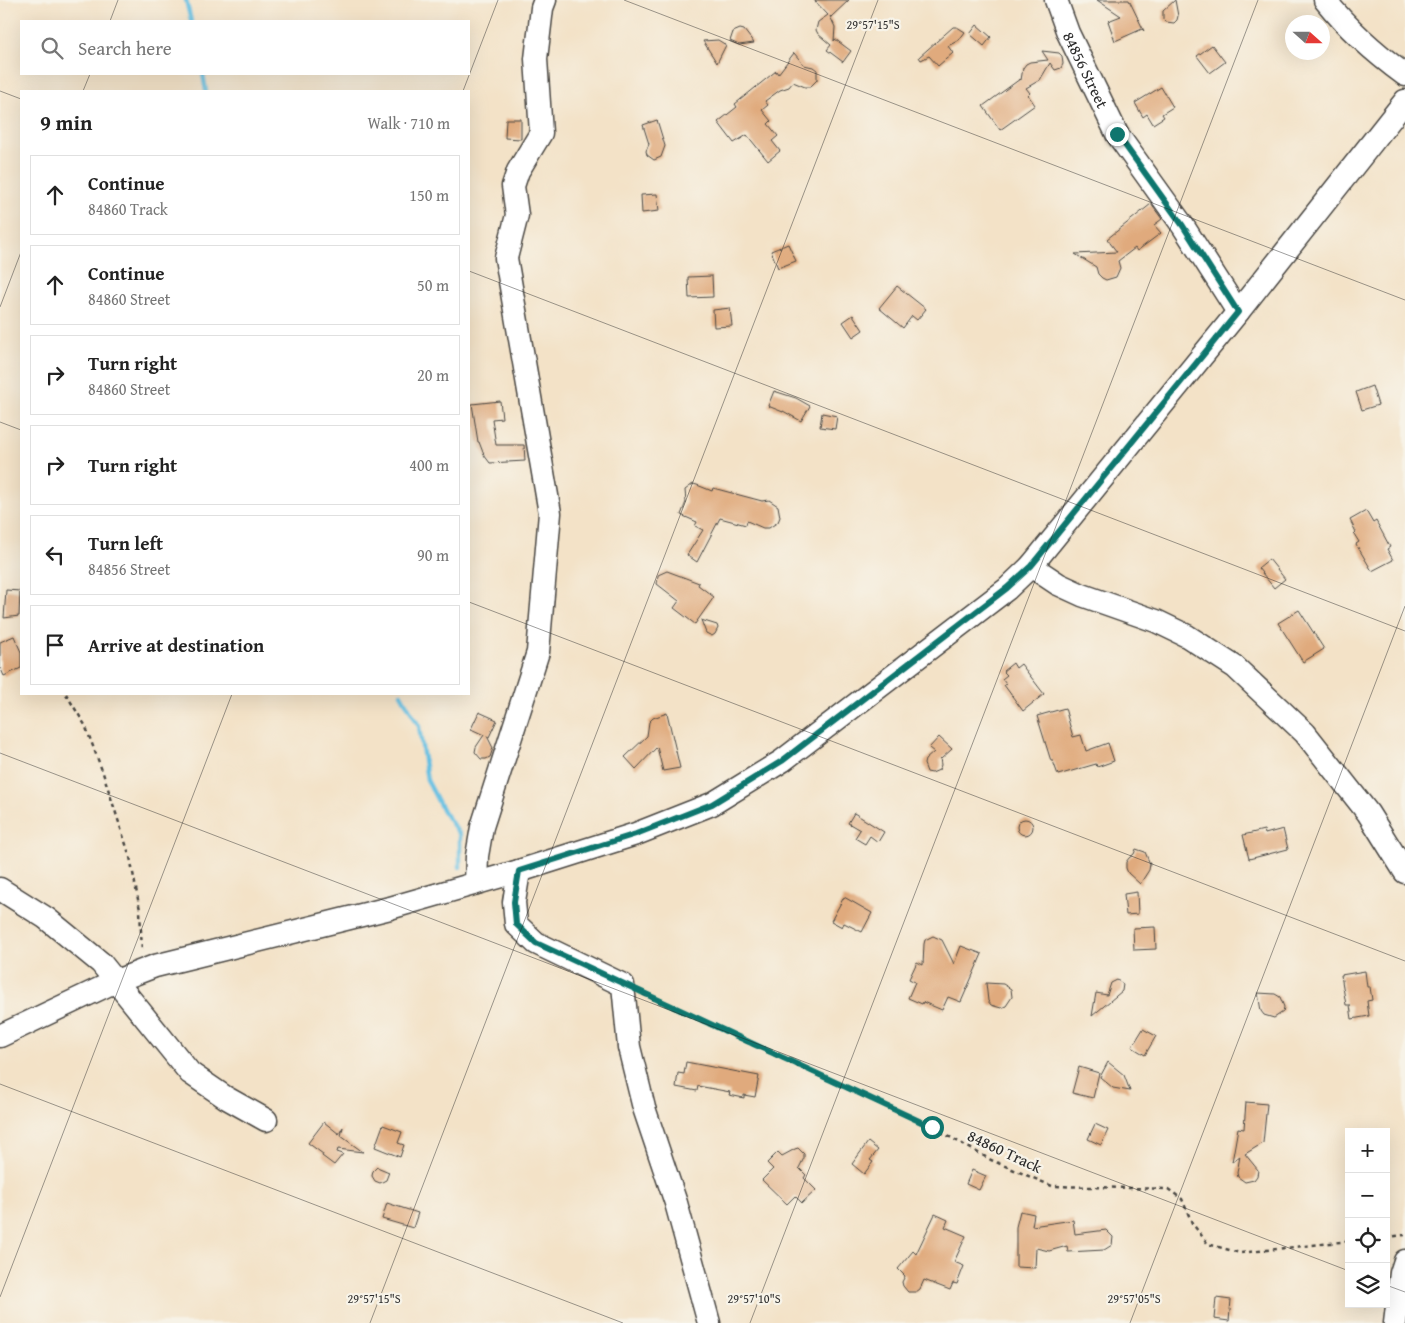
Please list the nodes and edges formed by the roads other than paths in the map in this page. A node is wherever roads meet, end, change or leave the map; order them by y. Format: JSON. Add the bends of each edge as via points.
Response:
{"nodes":[{"id":1,"x":545,"y":0,"type":"edge"},
{"id":2,"x":1056,"y":0,"type":"edge"},
{"id":3,"x":1325,"y":0,"type":"edge"},
{"id":4,"x":1405,"y":75,"type":"edge"},
{"id":5,"x":1405,"y":101,"type":"edge"},
{"id":6,"x":1238,"y":312,"type":"junction"},
{"id":7,"x":1031,"y":566,"type":"junction"},
{"id":8,"x":519,"y":871,"type":"junction"},
{"id":9,"x":1405,"y":872,"type":"edge"},
{"id":10,"x":476,"y":884,"type":"junction"},
{"id":11,"x":0,"y":889,"type":"edge"},
{"id":12,"x":116,"y":981,"type":"junction"},
{"id":13,"x":0,"y":1036,"type":"edge"},
{"id":14,"x":266,"y":1120,"type":"dead end"},
{"id":15,"x":1405,"y":1261,"type":"edge"},
{"id":16,"x":709,"y":1323,"type":"edge"},
{"id":17,"x":1395,"y":1323,"type":"edge"}],
"edges":[{"from":1,"to":10,"type":"street","via":[[536,59],[540,133],[513,186],[517,216],[506,258],[550,513],[538,652],[482,827]]},
{"from":2,"to":6,"type":"street","name":"84856 Street","via":[[1068,33],[1117,134],[1183,226]]},
{"from":3,"to":4,"type":"street","via":[[1360,39]]},
{"from":5,"to":6,"type":"street"},
{"from":6,"to":7,"type":"street"},
{"from":7,"to":8,"type":"street","via":[[1007,588],[782,761],[712,804],[636,834]]},
{"from":7,"to":9,"type":"street","via":[[1082,595],[1156,621],[1187,636],[1235,668],[1306,733],[1368,812]]},
{"from":8,"to":10,"type":"street"},
{"from":8,"to":16,"type":"street","via":[[514,902],[516,924],[536,943],[623,985],[629,1047],[644,1108],[676,1203]]},
{"from":10,"to":12,"type":"street","via":[[156,966]]},
{"from":11,"to":12,"type":"street","via":[[46,918],[101,963]]},
{"from":12,"to":13,"type":"street"},
{"from":12,"to":14,"type":"street","via":[[190,1073],[225,1098]]},
{"from":15,"to":17,"type":"street"}]}
